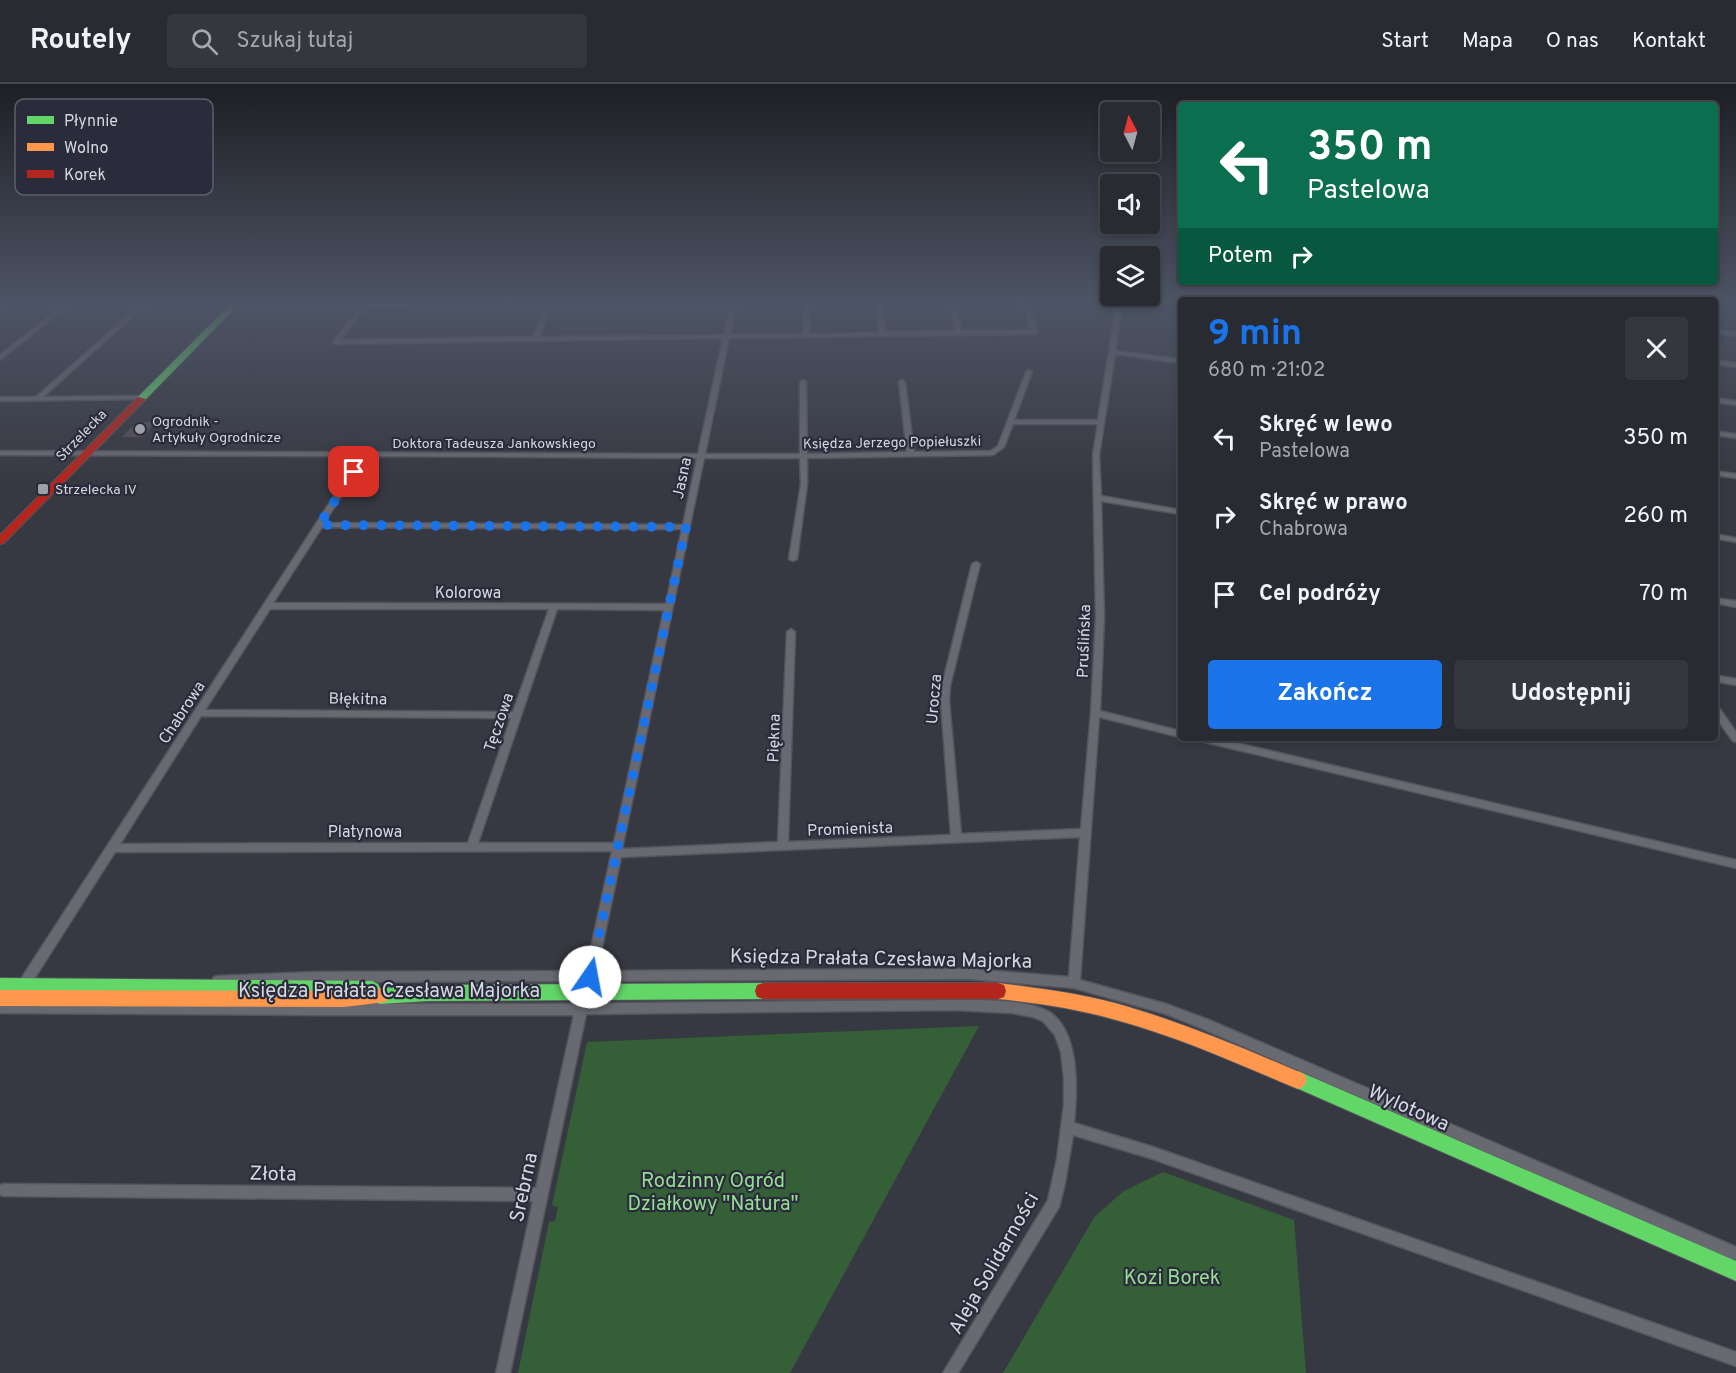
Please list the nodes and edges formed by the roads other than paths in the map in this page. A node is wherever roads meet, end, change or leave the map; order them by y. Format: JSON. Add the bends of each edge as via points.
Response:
{"nodes":[{"id":1,"x":78,"y":362,"type":"edge"},
{"id":2,"x":176,"y":362,"type":"edge"},
{"id":3,"x":721,"y":362,"type":"edge"},
{"id":4,"x":1111,"y":362,"type":"edge"},
{"id":5,"x":1718,"y":363,"type":"edge"},
{"id":6,"x":1736,"y":365,"type":"edge"},
{"id":7,"x":1029,"y":372,"type":"dead end"},
{"id":8,"x":803,"y":382,"type":"dead end"},
{"id":9,"x":902,"y":382,"type":"dead end"},
{"id":10,"x":140,"y":398,"type":"junction"},
{"id":11,"x":0,"y":399,"type":"edge"},
{"id":12,"x":37,"y":399,"type":"junction"},
{"id":13,"x":1718,"y":401,"type":"edge"},
{"id":14,"x":1736,"y":403,"type":"edge"},
{"id":15,"x":1011,"y":422,"type":"junction"},
{"id":16,"x":1101,"y":422,"type":"junction"},
{"id":17,"x":1718,"y":434,"type":"edge"},
{"id":18,"x":1736,"y":436,"type":"edge"},
{"id":19,"x":0,"y":453,"type":"edge"},
{"id":20,"x":87,"y":453,"type":"junction"},
{"id":21,"x":365,"y":454,"type":"junction"},
{"id":22,"x":911,"y":454,"type":"junction"},
{"id":23,"x":701,"y":455,"type":"junction"},
{"id":24,"x":804,"y":456,"type":"junction"},
{"id":25,"x":1718,"y":473,"type":"edge"},
{"id":26,"x":1736,"y":476,"type":"edge"},
{"id":27,"x":1097,"y":498,"type":"junction"},
{"id":28,"x":1178,"y":512,"type":"edge"},
{"id":29,"x":319,"y":525,"type":"junction"},
{"id":30,"x":686,"y":527,"type":"junction"},
{"id":31,"x":1718,"y":537,"type":"edge"},
{"id":32,"x":1736,"y":540,"type":"edge"},
{"id":33,"x":0,"y":541,"type":"edge"},
{"id":34,"x":793,"y":559,"type":"dead end"},
{"id":35,"x":976,"y":564,"type":"dead end"},
{"id":36,"x":1718,"y":601,"type":"edge"},
{"id":37,"x":1736,"y":604,"type":"edge"},
{"id":38,"x":268,"y":606,"type":"junction"},
{"id":39,"x":669,"y":607,"type":"junction"},
{"id":40,"x":553,"y":608,"type":"junction"},
{"id":41,"x":791,"y":632,"type":"dead end"},
{"id":42,"x":1718,"y":679,"type":"edge"},
{"id":43,"x":1736,"y":682,"type":"edge"},
{"id":44,"x":199,"y":713,"type":"junction"},
{"id":45,"x":1095,"y":713,"type":"junction"},
{"id":46,"x":1718,"y":713,"type":"edge"},
{"id":47,"x":516,"y":715,"type":"junction"},
{"id":48,"x":1178,"y":734,"type":"edge"},
{"id":49,"x":1736,"y":739,"type":"edge"},
{"id":50,"x":1213,"y":741,"type":"edge"},
{"id":51,"x":1086,"y":833,"type":"junction"},
{"id":52,"x":956,"y":839,"type":"junction"},
{"id":53,"x":783,"y":845,"type":"junction"},
{"id":54,"x":472,"y":846,"type":"junction"},
{"id":55,"x":112,"y":848,"type":"junction"},
{"id":56,"x":617,"y":850,"type":"junction"},
{"id":57,"x":1736,"y":864,"type":"edge"},
{"id":58,"x":590,"y":977,"type":"junction"},
{"id":59,"x":1074,"y":983,"type":"junction"},
{"id":60,"x":0,"y":986,"type":"edge"},
{"id":61,"x":23,"y":986,"type":"junction"},
{"id":62,"x":183,"y":986,"type":"junction"},
{"id":63,"x":428,"y":993,"type":"junction"},
{"id":64,"x":1061,"y":997,"type":"joint"},
{"id":65,"x":0,"y":998,"type":"edge"},
{"id":66,"x":0,"y":1008,"type":"edge"},
{"id":67,"x":581,"y":1009,"type":"junction"},
{"id":68,"x":1059,"y":1028,"type":"joint"},
{"id":69,"x":1069,"y":1128,"type":"junction"},
{"id":70,"x":4,"y":1190,"type":"dead end"},
{"id":71,"x":541,"y":1195,"type":"junction"},
{"id":72,"x":1736,"y":1254,"type":"edge"},
{"id":73,"x":1736,"y":1271,"type":"edge"},
{"id":74,"x":1736,"y":1359,"type":"edge"},
{"id":75,"x":503,"y":1373,"type":"edge"},
{"id":76,"x":950,"y":1373,"type":"edge"}],
"edges":[{"from":1,"to":12,"type":"street"},
{"from":2,"to":10,"type":"street","name":"Strzelecka"},
{"from":3,"to":23,"type":"street","name":"Jasna"},
{"from":4,"to":16,"type":"street","name":"Pruślińska"},
{"from":5,"to":6,"type":"street"},
{"from":7,"to":15,"type":"street"},
{"from":8,"to":24,"type":"street"},
{"from":9,"to":22,"type":"street"},
{"from":10,"to":12,"type":"street"},
{"from":10,"to":20,"type":"street","name":"Strzelecka"},
{"from":11,"to":12,"type":"street"},
{"from":13,"to":14,"type":"street"},
{"from":15,"to":16,"type":"street"},
{"from":15,"to":22,"type":"street","name":"Księdza Jerzego Popiełuszki","via":[[1001,447],[993,453]]},
{"from":16,"to":27,"type":"street","name":"Pruślińska","via":[[1096,455]]},
{"from":17,"to":18,"type":"street"},
{"from":19,"to":20,"type":"street","name":"Doktora Tadeusza Jankowskiego"},
{"from":20,"to":21,"type":"street","name":"Doktora Tadeusza Jankowskiego"},
{"from":20,"to":33,"type":"street","name":"Strzelecka"},
{"from":21,"to":23,"type":"street","name":"Doktora Tadeusza Jankowskiego"},
{"from":21,"to":29,"type":"street","name":"Chabrowa"},
{"from":22,"to":24,"type":"street","name":"Księdza Jerzego Popiełuszki"},
{"from":23,"to":24,"type":"street","name":"Księdza Jerzego Popiełuszki"},
{"from":23,"to":30,"type":"street","name":"Jasna"},
{"from":24,"to":34,"type":"street","via":[[803,500]]},
{"from":25,"to":26,"type":"street"},
{"from":27,"to":28,"type":"street"},
{"from":27,"to":45,"type":"street","name":"Pruślińska","via":[[1100,578]]},
{"from":29,"to":30,"type":"street"},
{"from":29,"to":38,"type":"street","name":"Chabrowa"},
{"from":30,"to":39,"type":"street","name":"Jasna"},
{"from":31,"to":32,"type":"street"},
{"from":35,"to":52,"type":"street","name":"Urocza","via":[[946,686]]},
{"from":36,"to":37,"type":"street"},
{"from":38,"to":40,"type":"street","name":"Kolorowa"},
{"from":38,"to":44,"type":"street","name":"Chabrowa"},
{"from":39,"to":40,"type":"street","name":"Kolorowa"},
{"from":39,"to":56,"type":"street","name":"Jasna"},
{"from":40,"to":47,"type":"street","name":"Tęczowa"},
{"from":41,"to":53,"type":"street","name":"Piękna"},
{"from":42,"to":43,"type":"street"},
{"from":44,"to":47,"type":"street","name":"Błękitna"},
{"from":44,"to":55,"type":"street","name":"Chabrowa"},
{"from":45,"to":48,"type":"street"},
{"from":45,"to":51,"type":"street","name":"Pruślińska"},
{"from":46,"to":49,"type":"street"},
{"from":47,"to":54,"type":"street","name":"Tęczowa"},
{"from":50,"to":57,"type":"street"},
{"from":51,"to":52,"type":"street","name":"Promienista"},
{"from":51,"to":59,"type":"street","name":"Pruślińska"},
{"from":52,"to":53,"type":"street","name":"Promienista"},
{"from":53,"to":56,"type":"street","name":"Promienista"},
{"from":54,"to":55,"type":"street","name":"Platynowa"},
{"from":54,"to":56,"type":"street","name":"Platynowa"},
{"from":55,"to":61,"type":"street","name":"Chabrowa"},
{"from":56,"to":58,"type":"street","name":"Jasna"},
{"from":58,"to":59,"type":"street","name":"Księdza Prałata Czesława Majorka","via":[[970,974]]},
{"from":58,"to":62,"type":"street","name":"Księdza Prałata Czesława Majorka","via":[[276,977]]},
{"from":59,"to":72,"type":"street","name":"Wylotowa","via":[[1205,1024]]},
{"from":60,"to":61,"type":"street","name":"Księdza Prałata Czesława Majorka"},
{"from":61,"to":62,"type":"street","name":"Księdza Prałata Czesława Majorka"},
{"from":62,"to":63,"type":"street","name":"Księdza Prałata Czesława Majorka","via":[[394,989]]},
{"from":63,"to":64,"type":"street","name":"Księdza Prałata Czesława Majorka","via":[[979,990]]},
{"from":63,"to":65,"type":"street","name":"Księdza Prałata Czesława Majorka","via":[[344,999]]},
{"from":64,"to":73,"type":"street","name":"Wylotowa","via":[[1111,1007],[1196,1036]]},
{"from":66,"to":67,"type":"street","name":"Księdza Prałata Czesława Majorka"},
{"from":67,"to":68,"type":"street","name":"Księdza Prałata Czesława Majorka","via":[[995,1006],[1037,1012]]},
{"from":67,"to":71,"type":"street","name":"Srebrna"},
{"from":68,"to":69,"type":"street","name":"Aleja Solidarności","via":[[1068,1048]]},
{"from":69,"to":74,"type":"street","via":[[1153,1153]]},
{"from":69,"to":76,"type":"street","name":"Aleja Solidarności","via":[[1054,1202]]},
{"from":70,"to":71,"type":"street","name":"Złota"},
{"from":71,"to":75,"type":"street","name":"Srebrna"}]}
